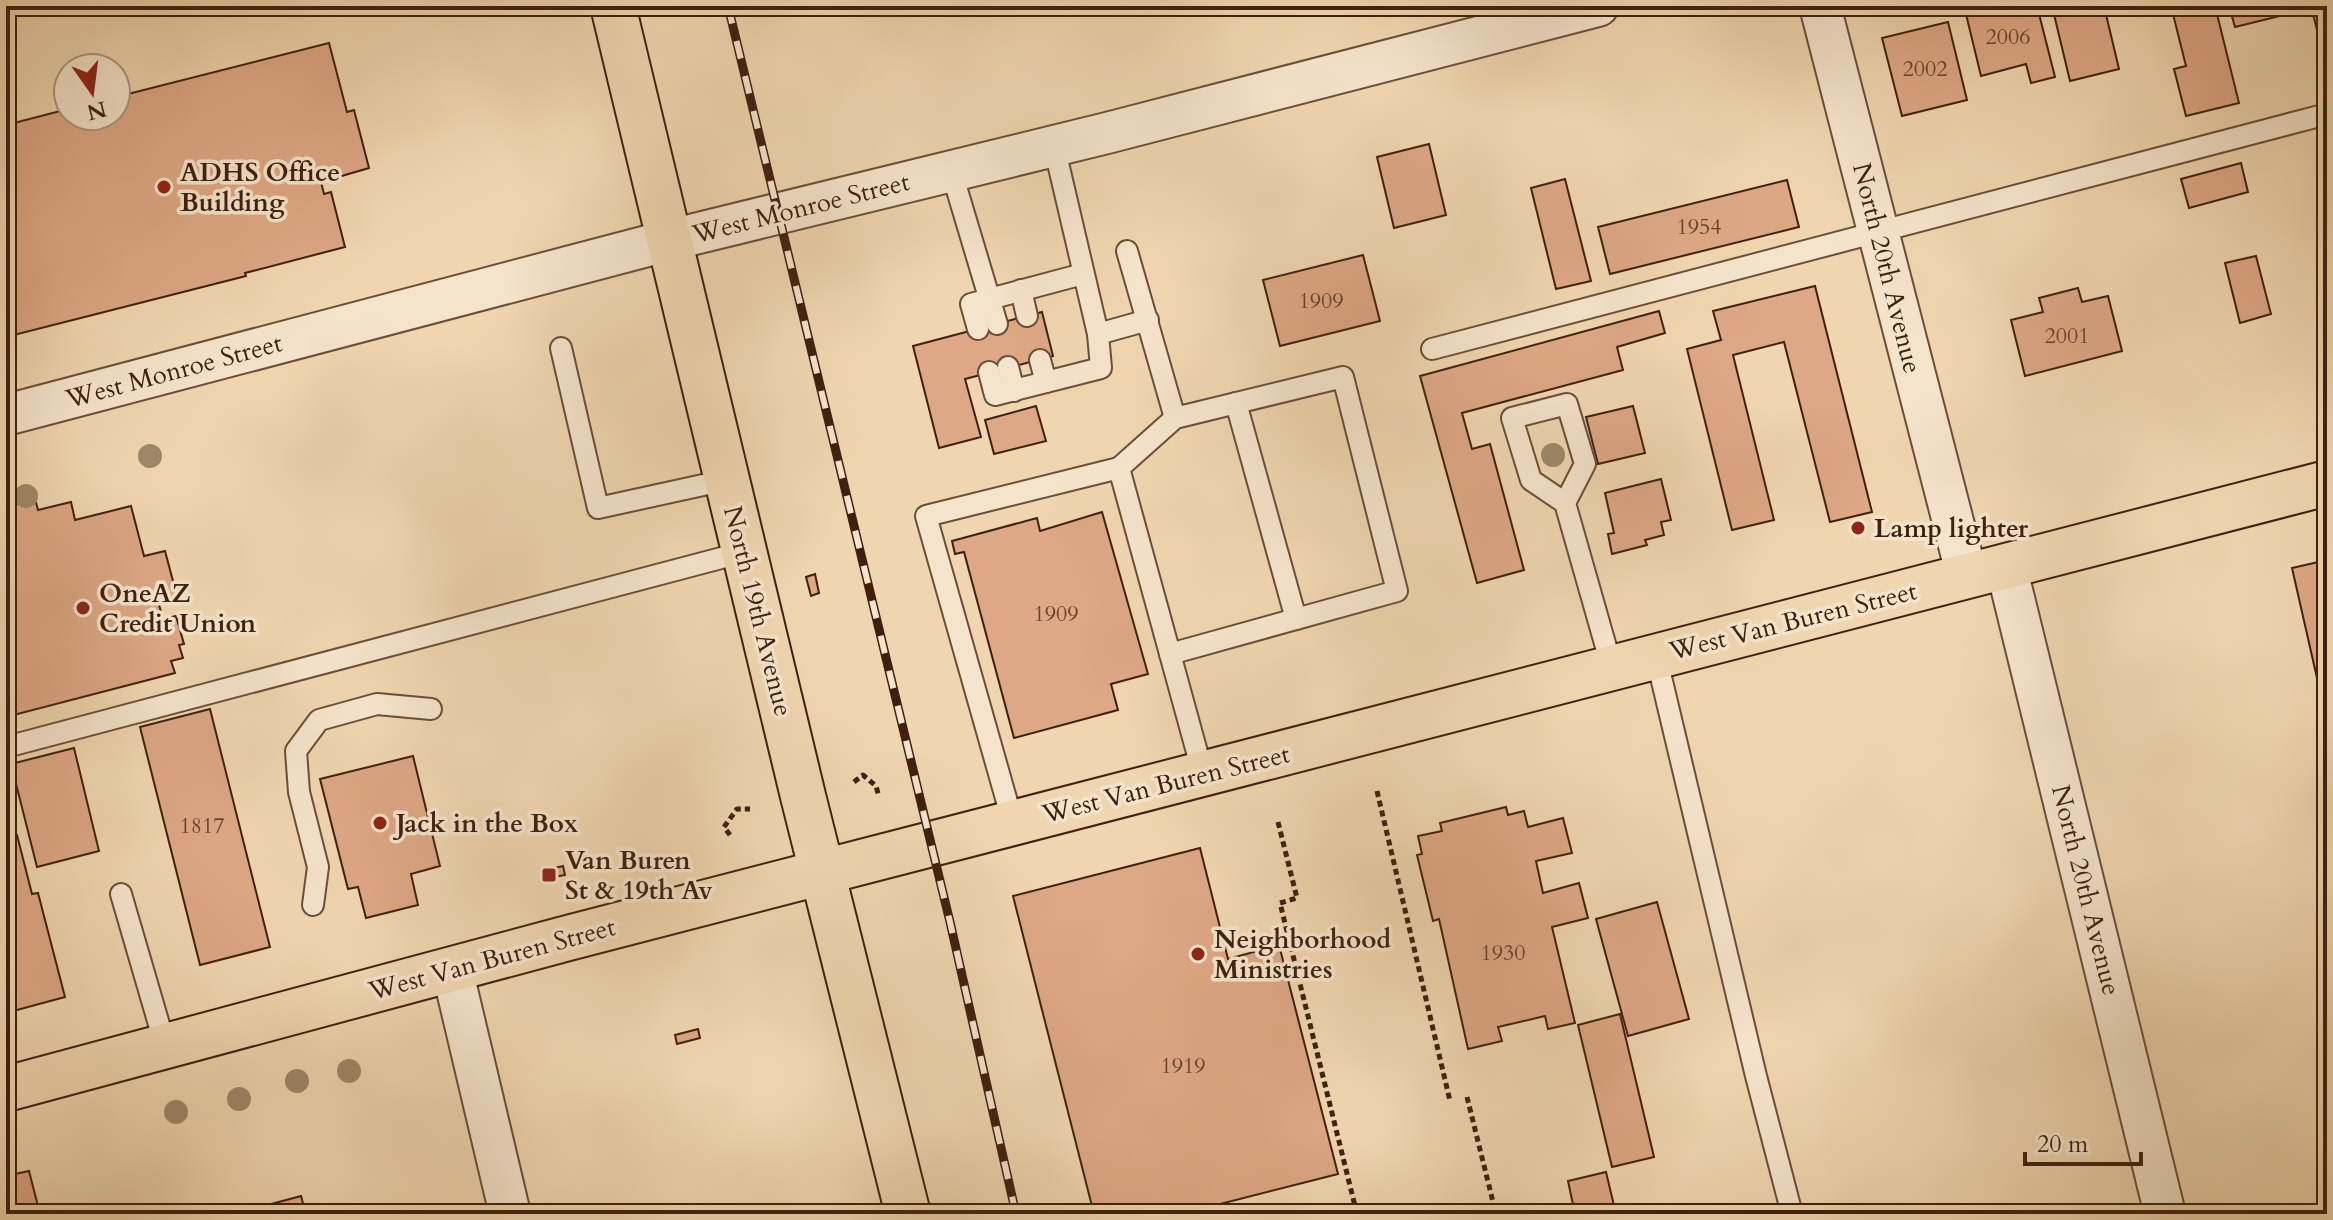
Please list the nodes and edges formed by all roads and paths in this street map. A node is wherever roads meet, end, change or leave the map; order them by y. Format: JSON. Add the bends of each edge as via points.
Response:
{"nodes":[{"id":1,"x":613,"y":6,"type":"edge"},
{"id":2,"x":1598,"y":6,"type":"edge"},
{"id":3,"x":1820,"y":6,"type":"edge"},
{"id":4,"x":2327,"y":114,"type":"edge"},
{"id":5,"x":1054,"y":146,"type":"junction"},
{"id":6,"x":951,"y":170,"type":"junction"},
{"id":7,"x":1878,"y":231,"type":"junction"},
{"id":8,"x":670,"y":240,"type":"junction"},
{"id":9,"x":1127,"y":251,"type":"dead end"},
{"id":10,"x":1083,"y":274,"type":"junction"},
{"id":11,"x":996,"y":297,"type":"junction"},
{"id":12,"x":1148,"y":320,"type":"junction"},
{"id":13,"x":1098,"y":334,"type":"junction"},
{"id":14,"x":561,"y":348,"type":"dead end"},
{"id":15,"x":1432,"y":349,"type":"dead end"},
{"id":16,"x":1020,"y":389,"type":"junction"},
{"id":17,"x":1236,"y":403,"type":"junction"},
{"id":18,"x":6,"y":415,"type":"edge"},
{"id":19,"x":1175,"y":418,"type":"junction"},
{"id":20,"x":1119,"y":468,"type":"junction"},
{"id":21,"x":726,"y":480,"type":"junction"},
{"id":22,"x":2327,"y":483,"type":"edge"},
{"id":23,"x":1565,"y":503,"type":"junction"},
{"id":24,"x":744,"y":552,"type":"junction"},
{"id":25,"x":1986,"y":571,"type":"junction"},
{"id":26,"x":1296,"y":619,"type":"junction"},
{"id":27,"x":1170,"y":654,"type":"junction"},
{"id":28,"x":1656,"y":656,"type":"junction"},
{"id":29,"x":1612,"y":668,"type":"junction"},
{"id":30,"x":431,"y":709,"type":"dead end"},
{"id":31,"x":6,"y":747,"type":"edge"},
{"id":32,"x":1203,"y":774,"type":"junction"},
{"id":33,"x":854,"y":782,"type":"dead end"},
{"id":34,"x":1377,"y":791,"type":"dead end"},
{"id":35,"x":879,"y":797,"type":"dead end"},
{"id":36,"x":750,"y":809,"type":"dead end"},
{"id":37,"x":1278,"y":822,"type":"dead end"},
{"id":38,"x":1013,"y":823,"type":"junction"},
{"id":39,"x":730,"y":835,"type":"dead end"},
{"id":40,"x":824,"y":873,"type":"junction"},
{"id":41,"x":121,"y":894,"type":"dead end"},
{"id":42,"x":313,"y":905,"type":"dead end"},
{"id":43,"x":452,"y":969,"type":"junction"},
{"id":44,"x":165,"y":1045,"type":"junction"},
{"id":45,"x":6,"y":1089,"type":"edge"},
{"id":46,"x":1467,"y":1097,"type":"dead end"},
{"id":47,"x":1450,"y":1101,"type":"dead end"},
{"id":48,"x":510,"y":1214,"type":"edge"},
{"id":49,"x":908,"y":1214,"type":"edge"},
{"id":50,"x":1357,"y":1214,"type":"edge"},
{"id":51,"x":1496,"y":1214,"type":"edge"},
{"id":52,"x":1792,"y":1214,"type":"edge"},
{"id":53,"x":2165,"y":1214,"type":"edge"}],
"edges":[{"from":1,"to":8,"type":"main road","name":"North 19th Avenue"},
{"from":2,"to":5,"type":"street","name":"West Monroe Street"},
{"from":3,"to":7,"type":"street","name":"North 20th Avenue"},
{"from":4,"to":7,"type":"lane"},
{"from":5,"to":6,"type":"street","name":"West Monroe Street"},
{"from":5,"to":10,"type":"lane"},
{"from":6,"to":8,"type":"street","name":"West Monroe Street"},
{"from":6,"to":11,"type":"lane"},
{"from":7,"to":15,"type":"lane"},
{"from":7,"to":25,"type":"street","name":"North 20th Avenue"},
{"from":8,"to":18,"type":"street","name":"West Monroe Street"},
{"from":8,"to":21,"type":"main road","name":"North 19th Avenue"},
{"from":9,"to":12,"type":"lane"},
{"from":10,"to":11,"type":"lane"},
{"from":10,"to":13,"type":"lane"},
{"from":11,"to":11,"type":"lane","via":[[1002,323]]},
{"from":12,"to":13,"type":"lane"},
{"from":12,"to":19,"type":"lane"},
{"from":13,"to":16,"type":"lane","via":[[1101,368]]},
{"from":14,"to":21,"type":"lane","via":[[598,508]]},
{"from":16,"to":16,"type":"lane","via":[[1014,366]]},
{"from":17,"to":19,"type":"lane"},
{"from":17,"to":26,"type":"lane"},
{"from":17,"to":26,"type":"lane","via":[[1343,377],[1397,591]]},
{"from":19,"to":20,"type":"lane"},
{"from":20,"to":27,"type":"lane"},
{"from":20,"to":38,"type":"lane","via":[[926,516]]},
{"from":21,"to":24,"type":"main road","name":"North 19th Avenue"},
{"from":22,"to":25,"type":"main road","name":"West Van Buren Street"},
{"from":23,"to":23,"type":"lane","via":[[1585,464],[1567,404],[1512,418],[1531,480]]},
{"from":23,"to":29,"type":"lane"},
{"from":24,"to":31,"type":"lane"},
{"from":24,"to":40,"type":"main road","name":"North 19th Avenue"},
{"from":25,"to":28,"type":"main road","name":"West Van Buren Street"},
{"from":25,"to":53,"type":"street","name":"North 20th Avenue"},
{"from":26,"to":27,"type":"lane"},
{"from":27,"to":32,"type":"lane"},
{"from":28,"to":29,"type":"main road","name":"West Van Buren Street"},
{"from":28,"to":52,"type":"lane"},
{"from":29,"to":32,"type":"main road","name":"West Van Buren Street"},
{"from":30,"to":42,"type":"lane","via":[[377,704],[319,720],[296,751],[299,792],[318,867]]},
{"from":32,"to":38,"type":"main road","name":"West Van Buren Street"},
{"from":33,"to":35,"type":"path","via":[[863,775],[876,786]]},
{"from":34,"to":47,"type":"path"},
{"from":36,"to":39,"type":"path","via":[[737,809],[724,827]]},
{"from":37,"to":50,"type":"path","via":[[1297,898],[1280,903]]},
{"from":38,"to":40,"type":"main road","name":"West Van Buren Street"},
{"from":40,"to":43,"type":"main road","name":"West Van Buren Street"},
{"from":40,"to":49,"type":"main road","name":"North 19th Avenue"},
{"from":41,"to":44,"type":"lane"},
{"from":43,"to":44,"type":"main road","name":"West Van Buren Street"},
{"from":43,"to":48,"type":"street"},
{"from":44,"to":45,"type":"main road","name":"West Van Buren Street"},
{"from":46,"to":51,"type":"path"}]}
